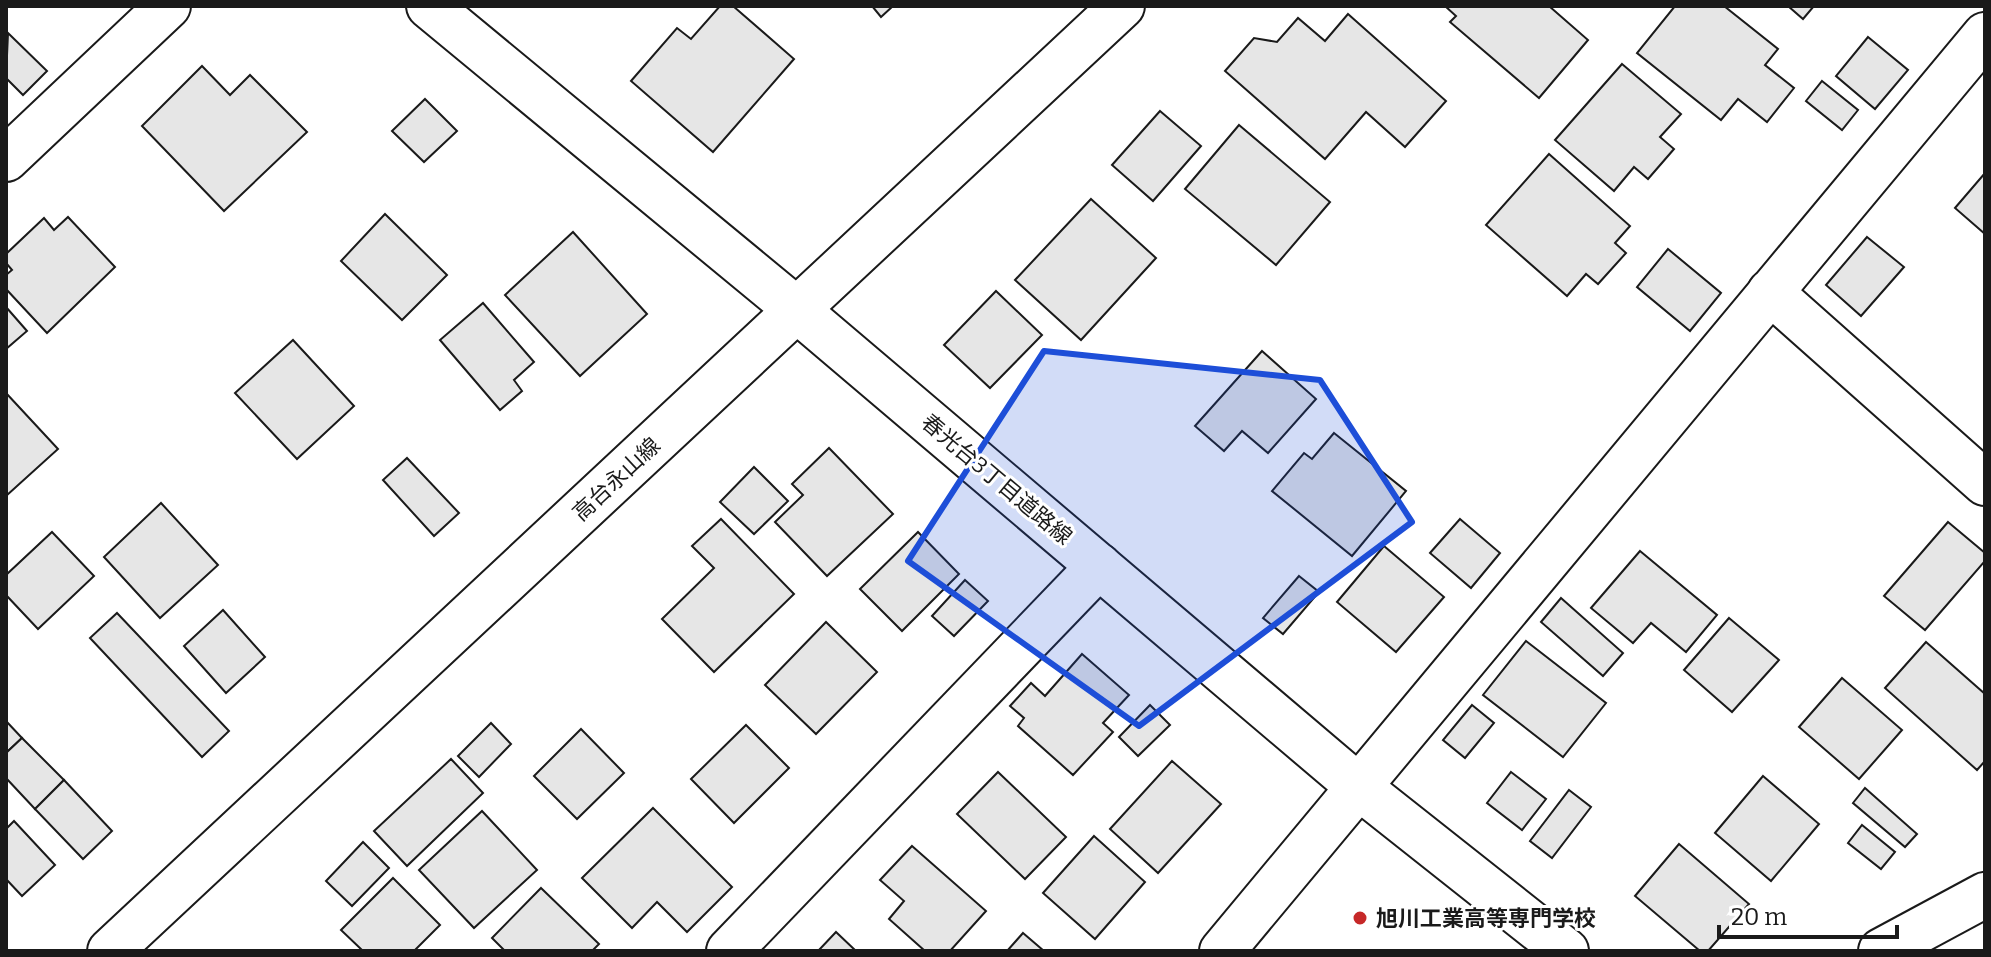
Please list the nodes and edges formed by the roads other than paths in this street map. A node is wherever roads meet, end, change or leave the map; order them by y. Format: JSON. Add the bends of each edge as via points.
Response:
{"nodes":[{"id":1,"x":168,"y":6,"type":"edge"},
{"id":2,"x":429,"y":6,"type":"edge"},
{"id":3,"x":1122,"y":6,"type":"edge"},
{"id":4,"x":1985,"y":35,"type":"edge"},
{"id":5,"x":6,"y":159,"type":"edge"},
{"id":6,"x":1770,"y":292,"type":"junction"},
{"id":7,"x":797,"y":310,"type":"junction"},
{"id":8,"x":1985,"y":483,"type":"edge"},
{"id":9,"x":1099,"y":566,"type":"junction"},
{"id":10,"x":1360,"y":788,"type":"junction"},
{"id":11,"x":1985,"y":895,"type":"edge"},
{"id":12,"x":110,"y":951,"type":"edge"},
{"id":13,"x":729,"y":951,"type":"edge"},
{"id":14,"x":1222,"y":951,"type":"edge"},
{"id":15,"x":1566,"y":951,"type":"edge"},
{"id":16,"x":1881,"y":951,"type":"edge"}],
"edges":[{"from":1,"to":5,"type":"street"},
{"from":2,"to":7,"type":"street","name":"春光台3丁目道路線"},
{"from":3,"to":7,"type":"street","name":"高台永山線"},
{"from":4,"to":6,"type":"street"},
{"from":6,"to":8,"type":"street"},
{"from":6,"to":10,"type":"street"},
{"from":7,"to":9,"type":"street","name":"春光台3丁目道路線"},
{"from":7,"to":12,"type":"street","name":"高台永山線"},
{"from":9,"to":10,"type":"street","name":"春光台3丁目道路線"},
{"from":9,"to":13,"type":"street"},
{"from":10,"to":14,"type":"street"},
{"from":10,"to":15,"type":"street","name":"春光台3丁目道路線"},
{"from":11,"to":16,"type":"street"}]}
